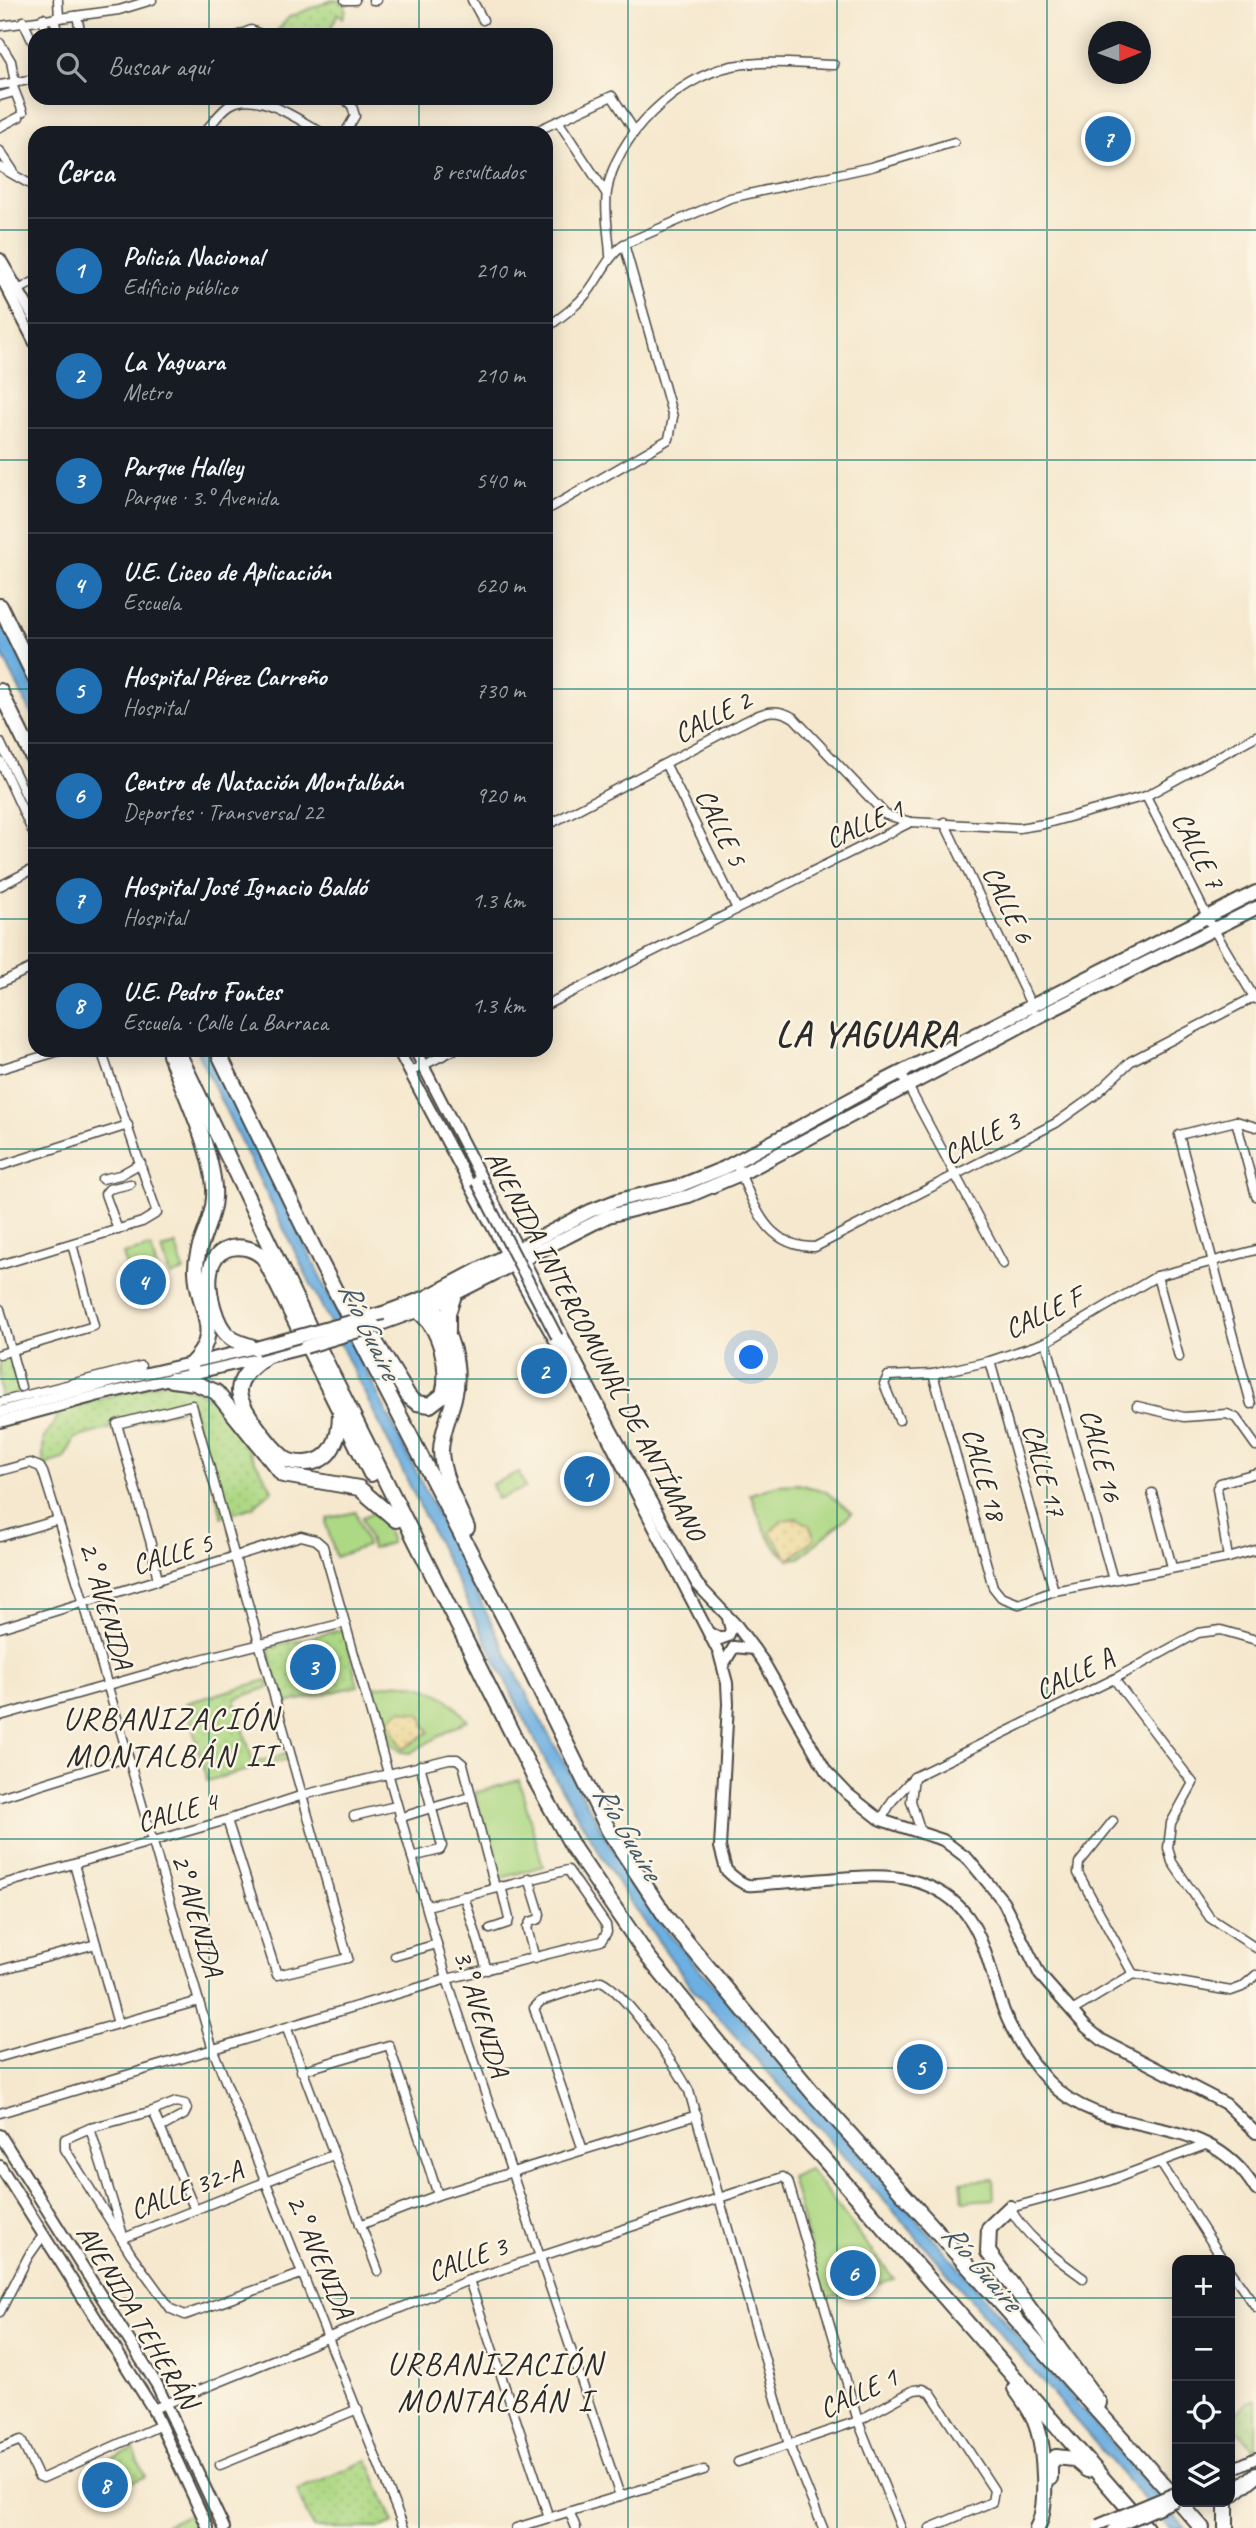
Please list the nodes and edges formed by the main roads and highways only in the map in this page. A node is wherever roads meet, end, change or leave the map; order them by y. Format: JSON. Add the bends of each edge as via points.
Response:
{"nodes":[{"id":1,"x":0,"y":258,"type":"edge"},
{"id":2,"x":0,"y":275,"type":"edge"},
{"id":3,"x":15,"y":292,"type":"junction"},
{"id":4,"x":28,"y":310,"type":"edge"},
{"id":5,"x":28,"y":325,"type":"edge"},
{"id":6,"x":0,"y":606,"type":"edge"},
{"id":7,"x":28,"y":664,"type":"edge"},
{"id":8,"x":0,"y":691,"type":"edge"},
{"id":9,"x":28,"y":748,"type":"edge"},
{"id":10,"x":1256,"y":892,"type":"edge"},
{"id":11,"x":1256,"y":908,"type":"edge"},
{"id":12,"x":1035,"y":1012,"type":"junction"},
{"id":13,"x":171,"y":1057,"type":"edge"},
{"id":14,"x":180,"y":1057,"type":"edge"},
{"id":15,"x":220,"y":1057,"type":"edge"},
{"id":16,"x":402,"y":1057,"type":"edge"},
{"id":17,"x":419,"y":1057,"type":"edge"},
{"id":18,"x":451,"y":1122,"type":"junction"},
{"id":19,"x":439,"y":1128,"type":"junction"},
{"id":20,"x":738,"y":1168,"type":"junction"},
{"id":21,"x":477,"y":1182,"type":"junction"},
{"id":22,"x":522,"y":1254,"type":"junction"},
{"id":23,"x":509,"y":1260,"type":"junction"},
{"id":24,"x":323,"y":1267,"type":"junction"},
{"id":25,"x":454,"y":1295,"type":"junction"},
{"id":26,"x":429,"y":1301,"type":"junction"},
{"id":27,"x":418,"y":1311,"type":"junction"},
{"id":28,"x":385,"y":1317,"type":"junction"},
{"id":29,"x":447,"y":1332,"type":"junction"},
{"id":30,"x":321,"y":1352,"type":"junction"},
{"id":31,"x":260,"y":1353,"type":"junction"},
{"id":32,"x":190,"y":1365,"type":"junction"},
{"id":33,"x":172,"y":1380,"type":"junction"},
{"id":34,"x":587,"y":1390,"type":"junction"},
{"id":35,"x":0,"y":1412,"type":"edge"},
{"id":36,"x":340,"y":1412,"type":"junction"},
{"id":37,"x":0,"y":1422,"type":"edge"},
{"id":38,"x":396,"y":1520,"type":"junction"},
{"id":39,"x":500,"y":1610,"type":"junction"},
{"id":40,"x":728,"y":1618,"type":"junction"},
{"id":41,"x":709,"y":1633,"type":"junction"},
{"id":42,"x":468,"y":1647,"type":"junction"},
{"id":43,"x":754,"y":1649,"type":"junction"},
{"id":44,"x":723,"y":1667,"type":"junction"},
{"id":45,"x":1256,"y":2133,"type":"edge"},
{"id":46,"x":0,"y":2135,"type":"edge"},
{"id":47,"x":0,"y":2166,"type":"edge"},
{"id":48,"x":1256,"y":2190,"type":"edge"},
{"id":49,"x":1010,"y":2208,"type":"road end"},
{"id":50,"x":998,"y":2357,"type":"junction"},
{"id":51,"x":1106,"y":2421,"type":"junction"},
{"id":52,"x":1256,"y":2458,"type":"edge"},
{"id":53,"x":1256,"y":2465,"type":"edge"},
{"id":54,"x":1247,"y":2470,"type":"edge"},
{"id":55,"x":1235,"y":2488,"type":"edge"},
{"id":56,"x":1112,"y":2489,"type":"junction"},
{"id":57,"x":1172,"y":2493,"type":"edge"},
{"id":58,"x":1172,"y":2494,"type":"edge"},
{"id":59,"x":1172,"y":2503,"type":"edge"},
{"id":60,"x":1184,"y":2507,"type":"edge"},
{"id":61,"x":1226,"y":2507,"type":"edge"},
{"id":62,"x":1094,"y":2527,"type":"edge"},
{"id":63,"x":208,"y":2528,"type":"edge"},
{"id":64,"x":223,"y":2528,"type":"edge"},
{"id":65,"x":1037,"y":2528,"type":"edge"},
{"id":66,"x":1053,"y":2528,"type":"edge"},
{"id":67,"x":1114,"y":2528,"type":"edge"},
{"id":68,"x":1146,"y":2528,"type":"edge"},
{"id":69,"x":1202,"y":2528,"type":"edge"},
{"id":70,"x":1226,"y":2528,"type":"edge"}],
"edges":[{"from":1,"to":3,"type":"main road"},
{"from":2,"to":3,"type":"main road"},
{"from":3,"to":4,"type":"main road"},
{"from":3,"to":5,"type":"main road"},
{"from":6,"to":7,"type":"highway"},
{"from":8,"to":9,"type":"highway"},
{"from":10,"to":12,"type":"main road"},
{"from":11,"to":12,"type":"main road"},
{"from":12,"to":20,"type":"main road","via":[[908,1086]]},
{"from":12,"to":20,"type":"main road","via":[[901,1073]]},
{"from":13,"to":32,"type":"highway","via":[[214,1186],[212,1212],[196,1269],[210,1335]]},
{"from":14,"to":30,"type":"highway"},
{"from":15,"to":24,"type":"highway"},
{"from":16,"to":19,"type":"main road","name":"AVENIDA INTERCOMUNAL DE ANTÍMANO"},
{"from":17,"to":18,"type":"main road","name":"AVENIDA INTERCOMUNAL DE ANTÍMANO"},
{"from":18,"to":21,"type":"main road"},
{"from":18,"to":22,"type":"main road","name":"AVENIDA INTERCOMUNAL DE ANTÍMANO"},
{"from":19,"to":21,"type":"main road"},
{"from":19,"to":23,"type":"main road","name":"AVENIDA INTERCOMUNAL DE ANTÍMANO"},
{"from":20,"to":22,"type":"main road","via":[[689,1196],[608,1216]]},
{"from":21,"to":34,"type":"main road","bridge":true},
{"from":22,"to":23,"type":"main road"},
{"from":22,"to":34,"type":"main road","name":"AVENIDA INTERCOMUNAL DE ANTÍMANO"},
{"from":23,"to":25,"type":"main road"},
{"from":23,"to":26,"type":"main road"},
{"from":23,"to":34,"type":"main road","name":"AVENIDA INTERCOMUNAL DE ANTÍMANO"},
{"from":24,"to":27,"type":"highway","via":[[379,1345],[409,1397],[430,1405],[443,1395],[444,1364],[434,1329]]},
{"from":24,"to":39,"type":"highway"},
{"from":25,"to":26,"type":"main road"},
{"from":25,"to":29,"type":"highway"},
{"from":26,"to":27,"type":"main road"},
{"from":26,"to":28,"type":"main road"},
{"from":26,"to":29,"type":"highway"},
{"from":27,"to":28,"type":"main road"},
{"from":28,"to":31,"type":"main road","bridge":true},
{"from":29,"to":39,"type":"highway","via":[[457,1383],[444,1429],[443,1466]]},
{"from":30,"to":36,"type":"highway"},
{"from":30,"to":42,"type":"highway"},
{"from":31,"to":32,"type":"main road"},
{"from":31,"to":33,"type":"main road"},
{"from":31,"to":36,"type":"highway","via":[[244,1376],[239,1396],[284,1458],[307,1463],[326,1456],[338,1437]]},
{"from":31,"to":36,"type":"highway","via":[[232,1339],[220,1325],[209,1281],[214,1260],[227,1248],[258,1251],[264,1258]]},
{"from":32,"to":35,"type":"main road"},
{"from":33,"to":37,"type":"main road"},
{"from":33,"to":38,"type":"highway","via":[[216,1392],[283,1475],[359,1488]]},
{"from":34,"to":40,"type":"main road","name":"AVENIDA INTERCOMUNAL DE ANTÍMANO","via":[[697,1584]]},
{"from":34,"to":41,"type":"main road","name":"AVENIDA INTERCOMUNAL DE ANTÍMANO"},
{"from":36,"to":38,"type":"highway"},
{"from":38,"to":42,"type":"highway"},
{"from":39,"to":51,"type":"highway","via":[[609,1831],[666,1917],[821,2102]]},
{"from":40,"to":41,"type":"main road","via":[[728,1636],[720,1639]]},
{"from":40,"to":43,"type":"main road","name":"AVENIDA INTERCOMUNAL DE ANTÍMANO"},
{"from":41,"to":44,"type":"main road","name":"AVENIDA INTERCOMUNAL DE ANTÍMANO"},
{"from":42,"to":50,"type":"highway","via":[[574,1849],[648,1956],[732,2060]]},
{"from":43,"to":44,"type":"main road","via":[[734,1647]]},
{"from":43,"to":45,"type":"main road","name":"AVENIDA INTERCOMUNAL DE ANTÍMANO","via":[[826,1770],[881,1820],[943,1840],[968,1859],[1003,1901],[1040,1975],[1102,2040],[1226,2104]]},
{"from":44,"to":48,"type":"main road","name":"AVENIDA INTERCOMUNAL DE ANTÍMANO","via":[[728,1704],[720,1847],[726,1870],[747,1885],[892,1877],[935,1888],[970,1916],[1013,2029],[1047,2081],[1086,2110],[1210,2143],[1238,2164]]},
{"from":46,"to":64,"type":"main road","name":"AVENIDA TEHERÁN","via":[[167,2404]]},
{"from":47,"to":63,"type":"main road","name":"AVENIDA TEHERÁN","via":[[153,2409]]},
{"from":49,"to":51,"type":"highway","via":[[989,2228],[988,2252],[1097,2398]]},
{"from":50,"to":56,"type":"highway"},
{"from":50,"to":65,"type":"highway","via":[[1037,2426],[1043,2506]]},
{"from":51,"to":57,"type":"highway"},
{"from":52,"to":54,"type":"main road"},
{"from":53,"to":54,"type":"main road"},
{"from":54,"to":55,"type":"highway"},
{"from":56,"to":66,"type":"highway","via":[[1073,2459],[1052,2460]]},
{"from":56,"to":68,"type":"highway"},
{"from":58,"to":62,"type":"main road","bridge":true},
{"from":59,"to":67,"type":"main road","bridge":true},
{"from":60,"to":69,"type":"highway"},
{"from":61,"to":70,"type":"highway"}]}
